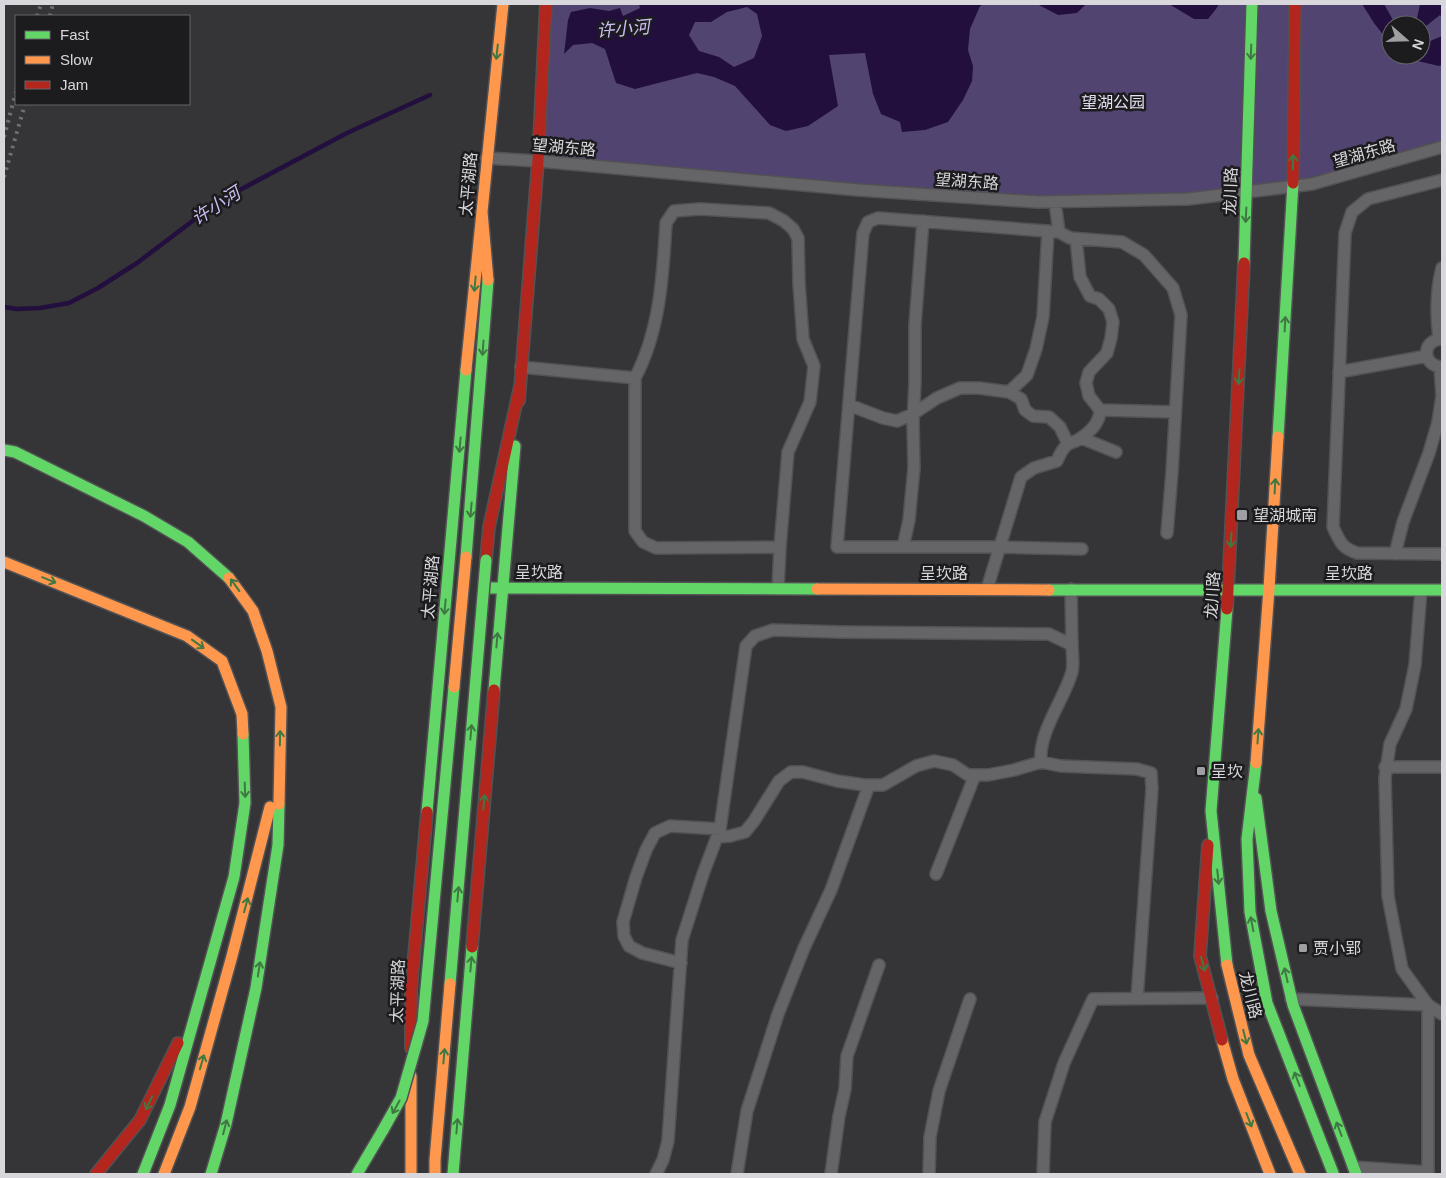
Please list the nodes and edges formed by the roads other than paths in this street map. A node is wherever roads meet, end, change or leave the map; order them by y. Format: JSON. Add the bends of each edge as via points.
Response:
{"nodes":[{"id":1,"x":503,"y":4,"type":"edge"},
{"id":2,"x":546,"y":4,"type":"edge"},
{"id":3,"x":1252,"y":4,"type":"edge"},
{"id":4,"x":1295,"y":4,"type":"edge"},
{"id":5,"x":1442,"y":147,"type":"edge"},
{"id":6,"x":486,"y":158,"type":"junction"},
{"id":7,"x":538,"y":161,"type":"junction"},
{"id":8,"x":1442,"y":180,"type":"edge"},
{"id":9,"x":1293,"y":187,"type":"junction"},
{"id":10,"x":1247,"y":193,"type":"junction"},
{"id":11,"x":1055,"y":202,"type":"junction"},
{"id":12,"x":482,"y":212,"type":"junction"},
{"id":13,"x":923,"y":221,"type":"junction"},
{"id":14,"x":1054,"y":231,"type":"junction"},
{"id":15,"x":1076,"y":239,"type":"junction"},
{"id":16,"x":1442,"y":268,"type":"edge"},
{"id":17,"x":1440,"y":339,"type":"edge"},
{"id":18,"x":1427,"y":356,"type":"junction"},
{"id":19,"x":521,"y":367,"type":"junction"},
{"id":20,"x":1441,"y":367,"type":"edge"},
{"id":21,"x":1339,"y":372,"type":"junction"},
{"id":22,"x":634,"y":378,"type":"junction"},
{"id":23,"x":520,"y":386,"type":"junction"},
{"id":24,"x":1009,"y":392,"type":"junction"},
{"id":25,"x":849,"y":405,"type":"junction"},
{"id":26,"x":1100,"y":410,"type":"junction"},
{"id":27,"x":1175,"y":412,"type":"junction"},
{"id":28,"x":913,"y":414,"type":"junction"},
{"id":29,"x":1081,"y":438,"type":"junction"},
{"id":30,"x":1068,"y":444,"type":"junction"},
{"id":31,"x":10,"y":451,"type":"edge"},
{"id":32,"x":1116,"y":452,"type":"dead end"},
{"id":33,"x":1167,"y":533,"type":"dead end"},
{"id":34,"x":780,"y":547,"type":"junction"},
{"id":35,"x":903,"y":547,"type":"junction"},
{"id":36,"x":1000,"y":547,"type":"junction"},
{"id":37,"x":1082,"y":548,"type":"dead end"},
{"id":38,"x":1395,"y":554,"type":"junction"},
{"id":39,"x":1442,"y":554,"type":"edge"},
{"id":40,"x":4,"y":562,"type":"edge"},
{"id":41,"x":447,"y":584,"type":"junction"},
{"id":42,"x":502,"y":589,"type":"junction"},
{"id":43,"x":778,"y":589,"type":"junction"},
{"id":44,"x":987,"y":589,"type":"junction"},
{"id":45,"x":1071,"y":589,"type":"junction"},
{"id":46,"x":1269,"y":589,"type":"junction"},
{"id":47,"x":1229,"y":590,"type":"junction"},
{"id":48,"x":1421,"y":590,"type":"junction"},
{"id":49,"x":1442,"y":590,"type":"edge"},
{"id":50,"x":1072,"y":645,"type":"junction"},
{"id":51,"x":280,"y":759,"type":"junction"},
{"id":52,"x":1041,"y":762,"type":"junction"},
{"id":53,"x":1385,"y":767,"type":"junction"},
{"id":54,"x":1442,"y":767,"type":"edge"},
{"id":55,"x":975,"y":775,"type":"junction"},
{"id":56,"x":1254,"y":784,"type":"junction"},
{"id":57,"x":869,"y":785,"type":"junction"},
{"id":58,"x":1211,"y":811,"type":"junction"},
{"id":59,"x":718,"y":833,"type":"junction"},
{"id":60,"x":936,"y":874,"type":"dead end"},
{"id":61,"x":681,"y":963,"type":"junction"},
{"id":62,"x":879,"y":965,"type":"dead end"},
{"id":63,"x":202,"y":996,"type":"junction"},
{"id":64,"x":1212,"y":998,"type":"junction"},
{"id":65,"x":1137,"y":999,"type":"junction"},
{"id":66,"x":1291,"y":999,"type":"junction"},
{"id":67,"x":970,"y":1000,"type":"dead end"},
{"id":68,"x":1428,"y":1005,"type":"junction"},
{"id":69,"x":1442,"y":1014,"type":"edge"},
{"id":70,"x":1354,"y":1171,"type":"edge"},
{"id":71,"x":1428,"y":1173,"type":"edge"},
{"id":72,"x":96,"y":1174,"type":"edge"},
{"id":73,"x":143,"y":1174,"type":"edge"},
{"id":74,"x":164,"y":1174,"type":"edge"},
{"id":75,"x":211,"y":1174,"type":"edge"},
{"id":76,"x":358,"y":1174,"type":"edge"},
{"id":77,"x":411,"y":1174,"type":"edge"},
{"id":78,"x":435,"y":1174,"type":"edge"},
{"id":79,"x":453,"y":1174,"type":"edge"},
{"id":80,"x":656,"y":1174,"type":"edge"},
{"id":81,"x":737,"y":1174,"type":"edge"},
{"id":82,"x":831,"y":1174,"type":"edge"},
{"id":83,"x":929,"y":1174,"type":"edge"},
{"id":84,"x":1043,"y":1174,"type":"edge"},
{"id":85,"x":1270,"y":1174,"type":"edge"},
{"id":86,"x":1300,"y":1174,"type":"edge"},
{"id":87,"x":1333,"y":1174,"type":"edge"}],
"edges":[{"from":1,"to":6,"type":"main road","name":"太平湖路","one_way":true},
{"from":2,"to":7,"type":"main road"},
{"from":3,"to":10,"type":"main road","name":"龙川路","one_way":true},
{"from":9,"to":4,"type":"main road","name":"龙川路","one_way":true},
{"from":5,"to":9,"type":"street","name":"望湖东路"},
{"from":6,"to":7,"type":"street","name":"望湖东路"},
{"from":6,"to":12,"type":"main road","name":"太平湖路"},
{"from":7,"to":11,"type":"street","name":"望湖东路","via":[[858,190]]},
{"from":7,"to":19,"type":"main road"},
{"from":8,"to":21,"type":"street","via":[[1368,199],[1352,212],[1345,233]]},
{"from":9,"to":10,"type":"street","name":"望湖东路"},
{"from":46,"to":9,"type":"main road","name":"龙川路","one_way":true},
{"from":10,"to":11,"type":"street","name":"望湖东路","via":[[1188,199]]},
{"from":10,"to":47,"type":"main road","name":"龙川路","one_way":true},
{"from":11,"to":14,"type":"street"},
{"from":12,"to":41,"type":"main road","name":"太平湖路","one_way":true},
{"from":12,"to":76,"type":"main road","one_way":true,"bridge":true,"via":[[488,280],[423,1021],[401,1098]]},
{"from":13,"to":14,"type":"street"},
{"from":13,"to":25,"type":"street","via":[[878,218],[868,222],[863,234]]},
{"from":13,"to":28,"type":"street","via":[[915,325]]},
{"from":14,"to":15,"type":"street"},
{"from":14,"to":24,"type":"street","via":[[1036,349],[1027,374]]},
{"from":15,"to":26,"type":"street","via":[[1080,277],[1090,296],[1099,299],[1109,309],[1113,322],[1107,353],[1089,372],[1086,383],[1089,396]]},
{"from":15,"to":27,"type":"street","via":[[1122,242],[1144,255],[1173,288],[1181,314]]},
{"from":16,"to":17,"type":"street","via":[[1438,282]]},
{"from":17,"to":18,"type":"street","via":[[1428,347]]},
{"from":18,"to":20,"type":"street","via":[[1432,364]]},
{"from":18,"to":21,"type":"street"},
{"from":19,"to":22,"type":"street"},
{"from":19,"to":23,"type":"main road"},
{"from":20,"to":38,"type":"street","via":[[1442,396],[1438,422]]},
{"from":21,"to":38,"type":"street","via":[[1333,527],[1346,550]]},
{"from":22,"to":34,"type":"street","via":[[635,531],[643,542],[656,548]]},
{"from":22,"to":34,"type":"street","via":[[652,333],[666,223],[674,211],[700,209],[769,213],[793,229],[798,238],[802,339],[814,366],[810,402],[788,452]]},
{"from":23,"to":42,"type":"main road"},
{"from":78,"to":23,"type":"main road","one_way":true,"bridge":true,"via":[[489,527]]},
{"from":24,"to":28,"type":"street","via":[[960,388]]},
{"from":24,"to":30,"type":"street","via":[[1021,399],[1025,410],[1033,416],[1049,417],[1060,427]]},
{"from":25,"to":28,"type":"street","via":[[897,421]]},
{"from":25,"to":35,"type":"street","via":[[837,547]]},
{"from":26,"to":27,"type":"street"},
{"from":26,"to":29,"type":"street","via":[[1097,424]]},
{"from":27,"to":33,"type":"street"},
{"from":28,"to":35,"type":"street","via":[[914,468]]},
{"from":29,"to":30,"type":"street"},
{"from":29,"to":32,"type":"street"},
{"from":30,"to":36,"type":"street","via":[[1056,462],[1034,468],[1021,477]]},
{"from":51,"to":31,"type":"main road","one_way":true,"via":[[280,708],[268,651],[253,611],[229,577],[188,542],[144,516]]},
{"from":34,"to":43,"type":"street"},
{"from":35,"to":36,"type":"street"},
{"from":36,"to":37,"type":"street"},
{"from":36,"to":44,"type":"street"},
{"from":38,"to":39,"type":"street"},
{"from":40,"to":63,"type":"main road","one_way":true,"via":[[187,636],[222,661],[242,714],[245,803],[234,877]]},
{"from":41,"to":42,"type":"main road","name":"呈坎路"},
{"from":41,"to":77,"type":"main road","name":"太平湖路","one_way":true,"via":[[411,990]]},
{"from":42,"to":43,"type":"main road","name":"呈坎路"},
{"from":79,"to":42,"type":"main road","one_way":true},
{"from":43,"to":44,"type":"main road","name":"呈坎路"},
{"from":44,"to":45,"type":"main road","name":"呈坎路"},
{"from":45,"to":47,"type":"main road","name":"呈坎路"},
{"from":45,"to":50,"type":"street"},
{"from":46,"to":47,"type":"main road","name":"呈坎路"},
{"from":46,"to":48,"type":"main road","name":"呈坎路"},
{"from":56,"to":46,"type":"main road","name":"龙川路","one_way":true},
{"from":47,"to":58,"type":"main road","name":"龙川路"},
{"from":48,"to":49,"type":"main road","name":"呈坎路"},
{"from":48,"to":53,"type":"street","via":[[1413,674],[1406,709],[1390,744]]},
{"from":50,"to":52,"type":"street","via":[[1072,671],[1050,723],[1040,753]]},
{"from":50,"to":59,"type":"street","via":[[1049,634],[773,630],[754,636],[746,646]]},
{"from":74,"to":51,"type":"main road","one_way":true,"via":[[190,1107],[227,975]]},
{"from":75,"to":51,"type":"main road","one_way":true,"via":[[226,1124],[257,978],[278,845]]},
{"from":52,"to":55,"type":"street","via":[[1014,770]]},
{"from":52,"to":65,"type":"street","via":[[1061,766],[1137,769],[1151,773]]},
{"from":53,"to":54,"type":"street"},
{"from":53,"to":68,"type":"street","via":[[1388,896],[1402,969]]},
{"from":55,"to":57,"type":"street","via":[[934,761],[916,766],[883,785]]},
{"from":55,"to":60,"type":"street"},
{"from":66,"to":56,"type":"main road","one_way":true,"via":[[1271,911]]},
{"from":87,"to":56,"type":"main road","name":"龙川路","one_way":true,"via":[[1267,1003],[1250,912],[1247,839]]},
{"from":57,"to":59,"type":"street","via":[[791,772],[779,781],[745,832],[730,836]]},
{"from":57,"to":81,"type":"street","via":[[831,890],[778,1014],[747,1111]]},
{"from":58,"to":64,"type":"main road","one_way":true,"via":[[1200,956]]},
{"from":58,"to":86,"type":"main road","name":"龙川路","one_way":true,"via":[[1228,970],[1249,1055]]},
{"from":59,"to":61,"type":"street","via":[[682,940]]},
{"from":59,"to":61,"type":"street","via":[[670,826],[656,833],[646,850],[623,922],[629,946],[642,953]]},
{"from":61,"to":80,"type":"street","via":[[668,1141]]},
{"from":62,"to":82,"type":"street","via":[[847,1056]]},
{"from":63,"to":72,"type":"main road","one_way":true,"via":[[140,1120]]},
{"from":63,"to":73,"type":"main road","via":[[170,1105]]},
{"from":64,"to":65,"type":"street"},
{"from":64,"to":85,"type":"main road","one_way":true,"via":[[1233,1079]]},
{"from":65,"to":84,"type":"street","via":[[1093,1000],[1064,1064],[1045,1122]]},
{"from":66,"to":68,"type":"street"},
{"from":70,"to":66,"type":"main road","one_way":true},
{"from":67,"to":83,"type":"street","via":[[939,1091],[930,1137]]},
{"from":68,"to":69,"type":"street"},
{"from":68,"to":71,"type":"street"},
{"from":70,"to":71,"type":"street"}]}
